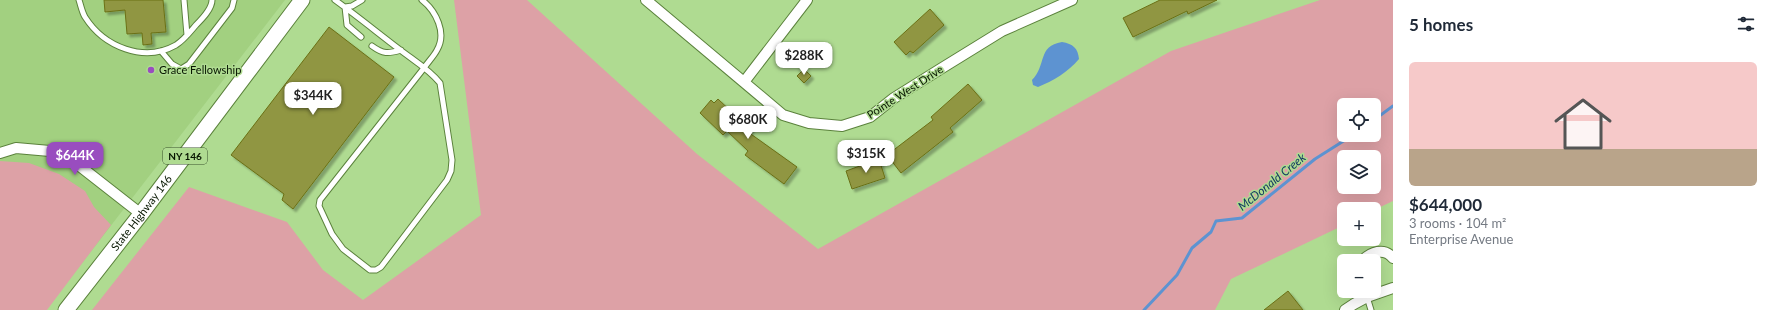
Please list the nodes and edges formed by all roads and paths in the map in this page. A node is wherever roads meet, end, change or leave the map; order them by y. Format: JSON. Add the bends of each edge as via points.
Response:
{"nodes":[{"id":1,"x":79,"y":0,"type":"edge"},
{"id":2,"x":184,"y":0,"type":"edge"},
{"id":3,"x":212,"y":0,"type":"edge"},
{"id":4,"x":234,"y":0,"type":"edge"},
{"id":5,"x":302,"y":0,"type":"edge"},
{"id":6,"x":335,"y":0,"type":"edge"},
{"id":7,"x":362,"y":0,"type":"edge"},
{"id":8,"x":422,"y":0,"type":"edge"},
{"id":9,"x":646,"y":0,"type":"edge"},
{"id":10,"x":807,"y":0,"type":"edge"},
{"id":11,"x":1072,"y":0,"type":"edge"},
{"id":12,"x":345,"y":7,"type":"junction"},
{"id":13,"x":187,"y":35,"type":"junction"},
{"id":14,"x":361,"y":37,"type":"dead end"},
{"id":15,"x":372,"y":46,"type":"dead end"},
{"id":16,"x":401,"y":50,"type":"junction"},
{"id":17,"x":161,"y":51,"type":"junction"},
{"id":18,"x":424,"y":68,"type":"junction"},
{"id":19,"x":744,"y":82,"type":"junction"},
{"id":20,"x":1,"y":150,"type":"edge"},
{"id":21,"x":141,"y":214,"type":"junction"},
{"id":22,"x":1371,"y":254,"type":"edge"},
{"id":23,"x":1393,"y":258,"type":"edge"},
{"id":24,"x":1393,"y":288,"type":"edge"},
{"id":25,"x":1381,"y":291,"type":"edge"},
{"id":26,"x":1361,"y":298,"type":"edge"},
{"id":27,"x":1367,"y":298,"type":"edge"},
{"id":28,"x":66,"y":310,"type":"edge"},
{"id":29,"x":1346,"y":310,"type":"edge"},
{"id":30,"x":1371,"y":310,"type":"edge"}],
"edges":[{"from":1,"to":17,"type":"lane","via":[[85,16],[96,31],[110,43],[144,53]]},
{"from":2,"to":13,"type":"lane"},
{"from":3,"to":13,"type":"lane","via":[[212,4]]},
{"from":4,"to":17,"type":"lane","via":[[232,8],[189,64],[181,69],[172,64]]},
{"from":5,"to":21,"type":"main road","name":"State Highway 146","number":"NY 146"},
{"from":6,"to":12,"type":"lane"},
{"from":7,"to":12,"type":"lane"},
{"from":8,"to":18,"type":"lane","via":[[430,6],[438,20],[441,35],[438,49]]},
{"from":9,"to":19,"type":"street","name":"Pointe West Drive"},
{"from":10,"to":19,"type":"street"},
{"from":11,"to":19,"type":"street","name":"Pointe West Drive","via":[[1002,31],[894,98],[870,117],[842,126],[809,123],[783,114]]},
{"from":12,"to":14,"type":"lane","via":[[347,25]]},
{"from":12,"to":16,"type":"lane"},
{"from":13,"to":17,"type":"lane","via":[[177,44]]},
{"from":15,"to":16,"type":"lane","via":[[382,53],[390,54]]},
{"from":16,"to":18,"type":"lane"},
{"from":18,"to":18,"type":"lane","via":[[434,75],[441,87],[452,160],[451,171],[447,180],[381,267],[370,270],[343,249],[332,234],[319,206],[320,200]]},
{"from":20,"to":21,"type":"street","via":[[16,148],[50,151],[72,160]]},
{"from":21,"to":28,"type":"main road","name":"State Highway 146","number":"NY 146"},
{"from":22,"to":23,"type":"street","via":[[1381,251]]},
{"from":24,"to":25,"type":"street"},
{"from":26,"to":29,"type":"street"},
{"from":27,"to":30,"type":"lane"}]}
